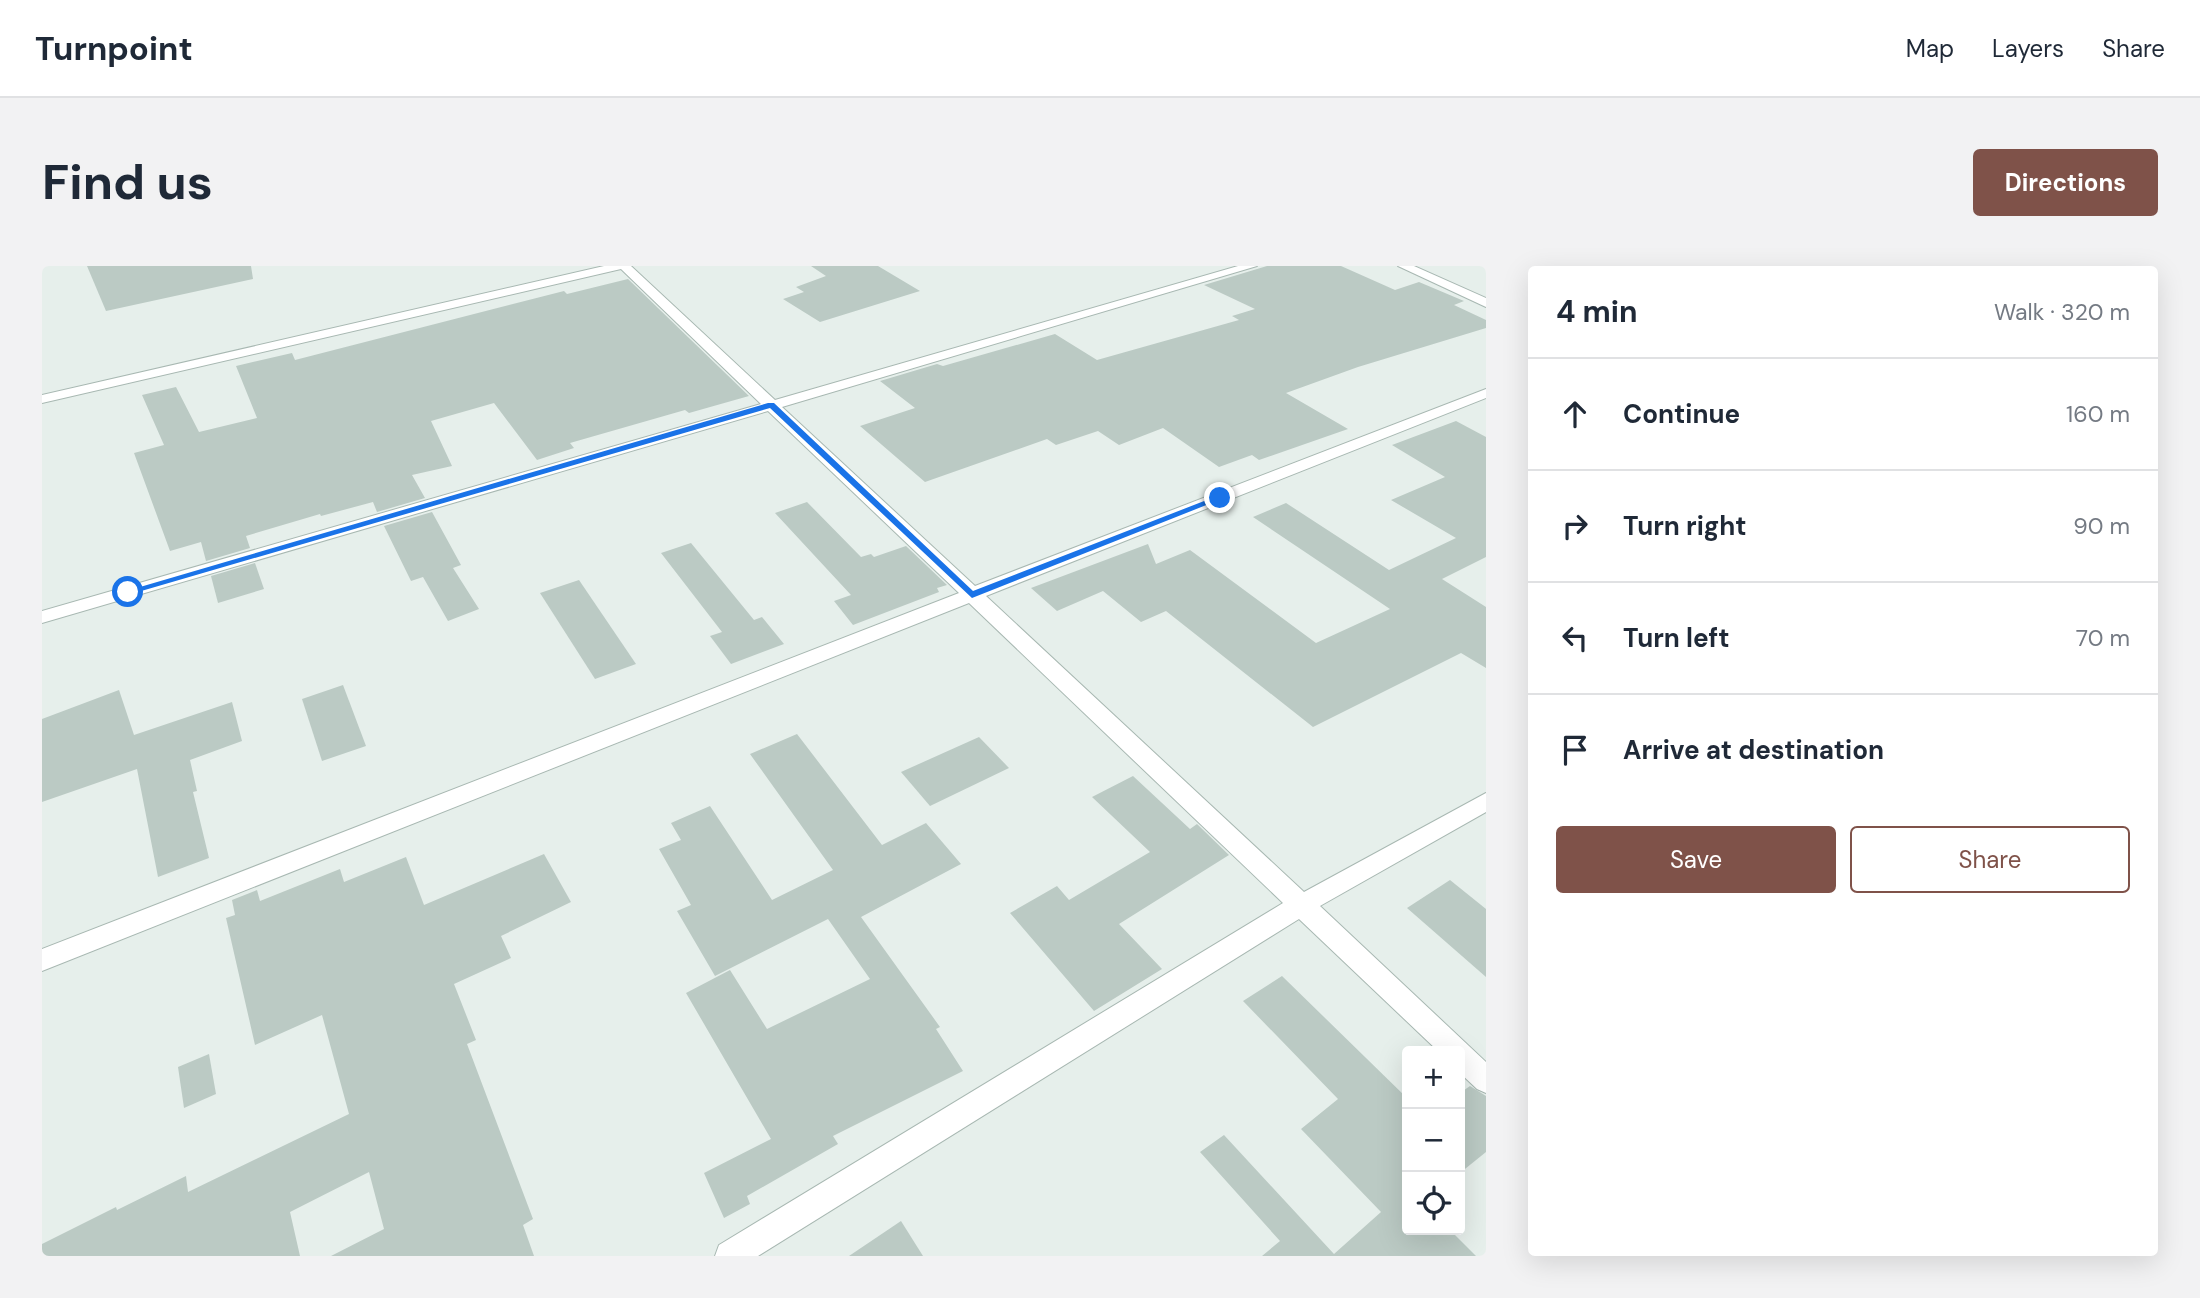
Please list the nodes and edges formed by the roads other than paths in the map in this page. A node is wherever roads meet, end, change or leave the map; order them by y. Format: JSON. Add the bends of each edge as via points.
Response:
{"nodes":[{"id":1,"x":622,"y":266,"type":"edge"},
{"id":2,"x":1251,"y":266,"type":"edge"},
{"id":3,"x":1404,"y":266,"type":"edge"},
{"id":4,"x":1486,"y":303,"type":"edge"},
{"id":5,"x":1486,"y":393,"type":"edge"},
{"id":6,"x":42,"y":399,"type":"edge"},
{"id":7,"x":771,"y":405,"type":"junction"},
{"id":8,"x":972,"y":595,"type":"junction"},
{"id":9,"x":42,"y":617,"type":"edge"},
{"id":10,"x":1486,"y":802,"type":"edge"},
{"id":11,"x":1301,"y":905,"type":"junction"},
{"id":12,"x":42,"y":960,"type":"edge"},
{"id":13,"x":1450,"y":1046,"type":"edge"},
{"id":14,"x":1465,"y":1060,"type":"edge"},
{"id":15,"x":1486,"y":1080,"type":"edge"},
{"id":16,"x":730,"y":1256,"type":"edge"}],
"edges":[{"from":1,"to":6,"type":"street"},
{"from":1,"to":7,"type":"street"},
{"from":2,"to":7,"type":"street"},
{"from":3,"to":4,"type":"street"},
{"from":5,"to":8,"type":"street"},
{"from":7,"to":8,"type":"street"},
{"from":7,"to":9,"type":"street"},
{"from":8,"to":11,"type":"street"},
{"from":8,"to":12,"type":"street"},
{"from":10,"to":11,"type":"street"},
{"from":11,"to":13,"type":"street"},
{"from":11,"to":16,"type":"street"},
{"from":14,"to":15,"type":"street"}]}
